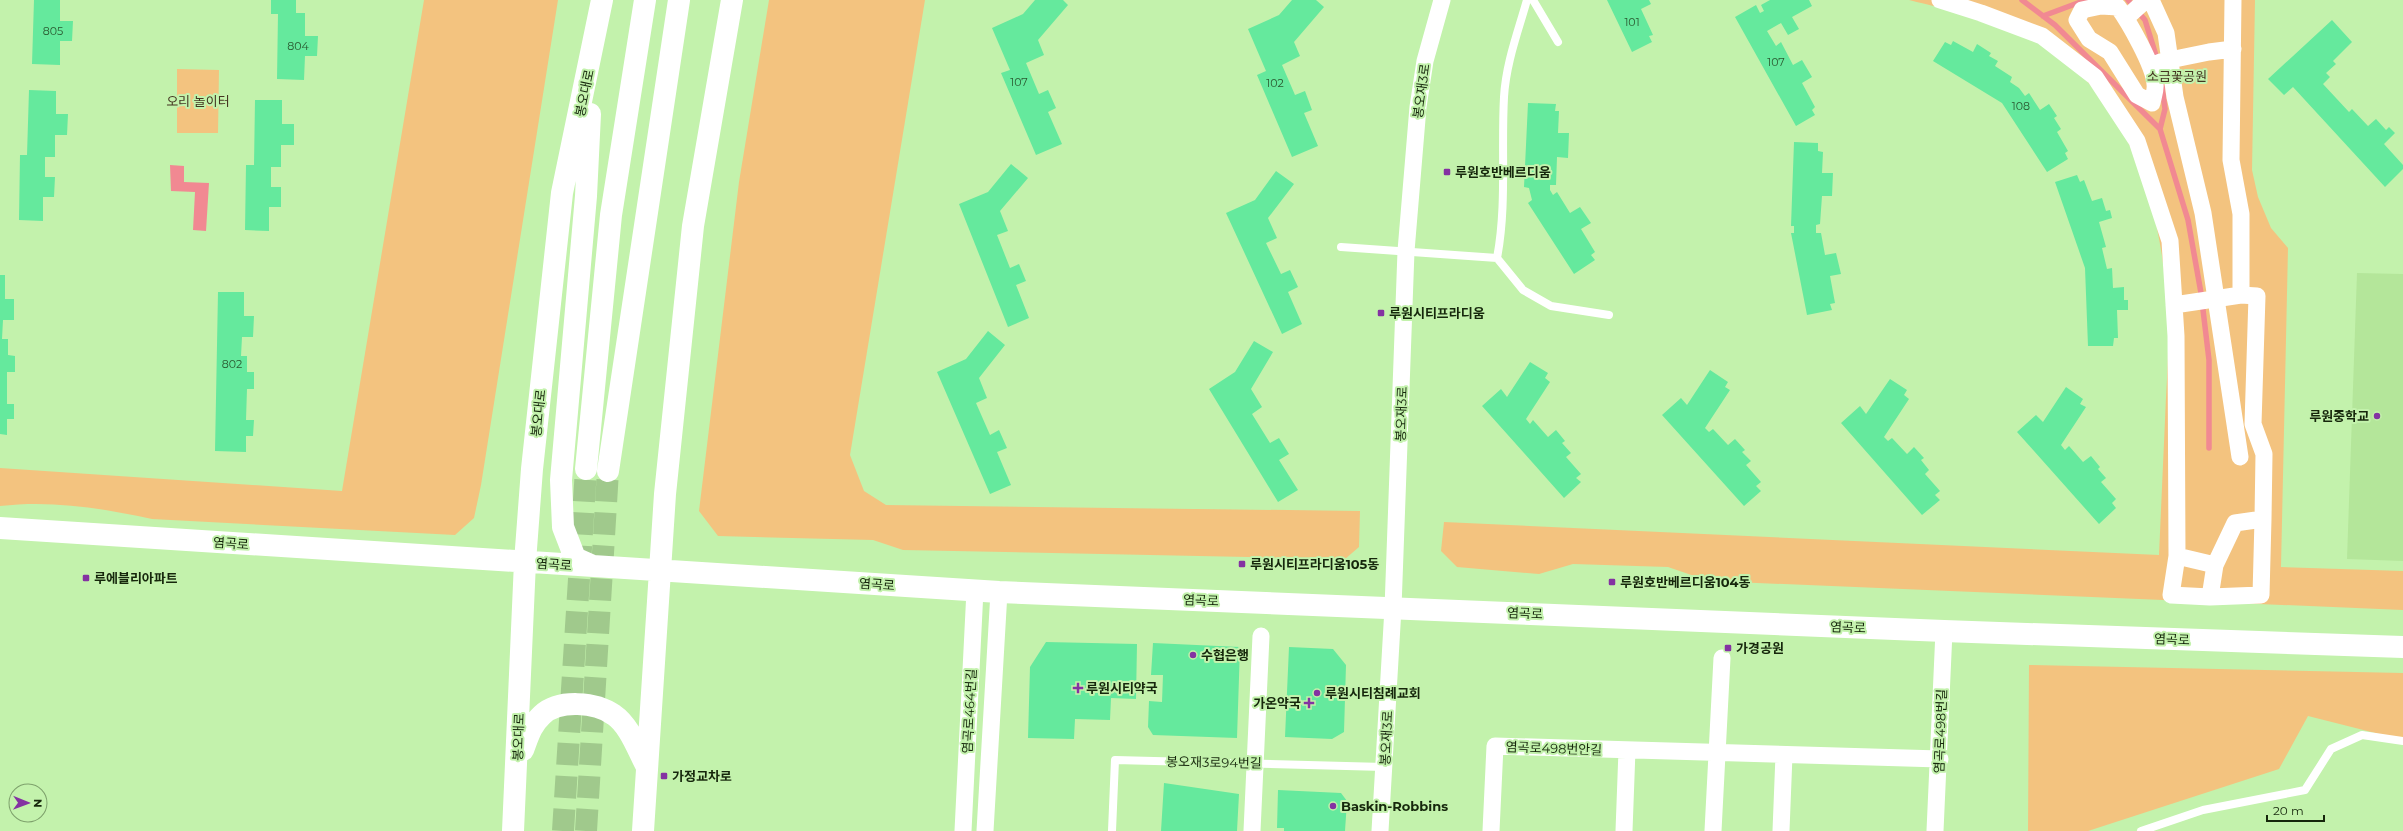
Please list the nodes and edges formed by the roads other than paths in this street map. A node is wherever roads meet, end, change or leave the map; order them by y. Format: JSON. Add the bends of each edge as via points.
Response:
{"nodes":[{"id":1,"x":602,"y":0,"type":"edge"},
{"id":2,"x":637,"y":0,"type":"edge"},
{"id":3,"x":645,"y":0,"type":"edge"},
{"id":4,"x":680,"y":0,"type":"edge"},
{"id":5,"x":694,"y":0,"type":"edge"},
{"id":6,"x":732,"y":0,"type":"edge"},
{"id":7,"x":1442,"y":0,"type":"edge"},
{"id":8,"x":1527,"y":0,"type":"edge"},
{"id":9,"x":1533,"y":0,"type":"edge"},
{"id":10,"x":1940,"y":0,"type":"edge"},
{"id":11,"x":1956,"y":0,"type":"edge"},
{"id":12,"x":2146,"y":0,"type":"edge"},
{"id":13,"x":2151,"y":0,"type":"edge"},
{"id":14,"x":2233,"y":0,"type":"edge"},
{"id":15,"x":1982,"y":13,"type":"junction"},
{"id":16,"x":2126,"y":18,"type":"junction"},
{"id":17,"x":1558,"y":42,"type":"dead end"},
{"id":18,"x":2233,"y":50,"type":"junction"},
{"id":19,"x":593,"y":51,"type":"junction"},
{"id":20,"x":2110,"y":52,"type":"junction"},
{"id":21,"x":2170,"y":60,"type":"junction"},
{"id":22,"x":2149,"y":65,"type":"junction"},
{"id":23,"x":2092,"y":74,"type":"junction"},
{"id":24,"x":650,"y":183,"type":"junction"},
{"id":25,"x":611,"y":215,"type":"junction"},
{"id":26,"x":1341,"y":247,"type":"dead end"},
{"id":27,"x":1406,"y":251,"type":"junction"},
{"id":28,"x":1497,"y":258,"type":"junction"},
{"id":29,"x":2241,"y":296,"type":"junction"},
{"id":30,"x":2217,"y":300,"type":"junction"},
{"id":31,"x":2174,"y":305,"type":"junction"},
{"id":32,"x":1609,"y":316,"type":"dead end"},
{"id":33,"x":2240,"y":457,"type":"dead end"},
{"id":34,"x":586,"y":469,"type":"tunnel mouth"},
{"id":35,"x":608,"y":470,"type":"tunnel mouth"},
{"id":36,"x":2263,"y":519,"type":"junction"},
{"id":37,"x":0,"y":528,"type":"edge"},
{"id":38,"x":2177,"y":556,"type":"junction"},
{"id":39,"x":525,"y":562,"type":"junction"},
{"id":40,"x":2215,"y":565,"type":"junction"},
{"id":41,"x":593,"y":566,"type":"junction"},
{"id":42,"x":660,"y":571,"type":"junction"},
{"id":43,"x":976,"y":590,"type":"junction"},
{"id":44,"x":999,"y":592,"type":"junction"},
{"id":45,"x":2210,"y":597,"type":"junction"},
{"id":46,"x":1393,"y":608,"type":"junction"},
{"id":47,"x":1944,"y":631,"type":"junction"},
{"id":48,"x":996,"y":635,"type":"junction"},
{"id":49,"x":973,"y":636,"type":"junction"},
{"id":50,"x":1261,"y":636,"type":"dead end"},
{"id":51,"x":2403,"y":647,"type":"edge"},
{"id":52,"x":1722,"y":658,"type":"dead end"},
{"id":53,"x":2403,"y":741,"type":"edge"},
{"id":54,"x":1627,"y":750,"type":"junction"},
{"id":55,"x":1717,"y":753,"type":"junction"},
{"id":56,"x":1784,"y":755,"type":"junction"},
{"id":57,"x":1940,"y":759,"type":"junction"},
{"id":58,"x":1255,"y":763,"type":"junction"},
{"id":59,"x":1384,"y":766,"type":"junction"},
{"id":60,"x":647,"y":767,"type":"junction"},
{"id":61,"x":517,"y":770,"type":"junction"},
{"id":62,"x":513,"y":831,"type":"edge"},
{"id":63,"x":643,"y":831,"type":"edge"},
{"id":64,"x":963,"y":831,"type":"edge"},
{"id":65,"x":985,"y":831,"type":"edge"},
{"id":66,"x":1112,"y":831,"type":"edge"},
{"id":67,"x":1252,"y":831,"type":"edge"},
{"id":68,"x":1380,"y":831,"type":"edge"},
{"id":69,"x":1491,"y":831,"type":"edge"},
{"id":70,"x":1624,"y":831,"type":"edge"},
{"id":71,"x":1713,"y":831,"type":"edge"},
{"id":72,"x":1781,"y":831,"type":"edge"},
{"id":73,"x":1935,"y":831,"type":"edge"},
{"id":74,"x":2141,"y":831,"type":"edge"}],
"edges":[{"from":1,"to":19,"type":"main road","name":"봉오대로"},
{"from":2,"to":25,"type":"main road"},
{"from":3,"to":25,"type":"main road"},
{"from":4,"to":24,"type":"main road"},
{"from":5,"to":24,"type":"main road"},
{"from":6,"to":42,"type":"main road","via":[[693,226],[665,494]]},
{"from":7,"to":27,"type":"street","name":"봉오재3로","via":[[1424,61]]},
{"from":8,"to":28,"type":"lane","via":[[1510,54],[1504,96],[1502,234]]},
{"from":9,"to":17,"type":"lane"},
{"from":10,"to":15,"type":"street"},
{"from":11,"to":15,"type":"street"},
{"from":12,"to":16,"type":"street"},
{"from":13,"to":21,"type":"street","via":[[2166,33]]},
{"from":14,"to":18,"type":"street"},
{"from":15,"to":23,"type":"street","via":[[2042,36]]},
{"from":16,"to":20,"type":"street","via":[[2118,7],[2101,6],[2082,10],[2077,20],[2089,39]]},
{"from":16,"to":22,"type":"street"},
{"from":18,"to":21,"type":"street"},
{"from":18,"to":29,"type":"street","via":[[2231,160],[2241,214]]},
{"from":19,"to":39,"type":"main road","name":"봉오대로","via":[[562,193],[532,469]]},
{"from":19,"to":41,"type":"main road","via":[[586,196],[561,480],[563,528],[575,558]]},
{"from":20,"to":22,"type":"street","via":[[2137,95],[2152,103],[2155,84]]},
{"from":20,"to":23,"type":"street"},
{"from":21,"to":22,"type":"street"},
{"from":21,"to":30,"type":"street","via":[[2175,97],[2203,213]]},
{"from":23,"to":31,"type":"street","via":[[2137,141],[2170,241]]},
{"from":24,"to":35,"type":"main road"},
{"from":25,"to":34,"type":"main road"},
{"from":26,"to":27,"type":"lane"},
{"from":27,"to":28,"type":"lane"},
{"from":27,"to":46,"type":"street","name":"봉오재3로"},
{"from":28,"to":32,"type":"lane","via":[[1522,290],[1551,306]]},
{"from":29,"to":30,"type":"street"},
{"from":29,"to":36,"type":"street","via":[[2257,296],[2253,424],[2264,454]]},
{"from":30,"to":31,"type":"street"},
{"from":30,"to":33,"type":"street"},
{"from":31,"to":38,"type":"street"},
{"from":36,"to":40,"type":"street","via":[[2235,523]]},
{"from":36,"to":45,"type":"street","via":[[2261,596]]},
{"from":37,"to":39,"type":"main road","name":"염곡로"},
{"from":38,"to":40,"type":"street"},
{"from":38,"to":45,"type":"street","via":[[2171,595]]},
{"from":39,"to":41,"type":"main road","name":"염곡로"},
{"from":39,"to":61,"type":"main road","name":"봉오대로"},
{"from":40,"to":45,"type":"street"},
{"from":41,"to":42,"type":"main road","name":"염곡로"},
{"from":42,"to":43,"type":"main road","name":"염곡로"},
{"from":42,"to":60,"type":"main road"},
{"from":43,"to":44,"type":"main road","name":"염곡로"},
{"from":43,"to":49,"type":"street","name":"염곡로464번길"},
{"from":44,"to":46,"type":"main road","name":"염곡로"},
{"from":44,"to":48,"type":"street","name":"염곡로464번길"},
{"from":46,"to":47,"type":"main road","name":"염곡로"},
{"from":46,"to":59,"type":"street","name":"봉오재3로"},
{"from":47,"to":51,"type":"main road","name":"염곡로"},
{"from":47,"to":57,"type":"street","name":"염곡로498번길"},
{"from":48,"to":49,"type":"street","via":[[986,625]]},
{"from":48,"to":65,"type":"street","name":"염곡로464번길"},
{"from":49,"to":64,"type":"street","name":"염곡로464번길"},
{"from":50,"to":58,"type":"street"},
{"from":52,"to":55,"type":"street"},
{"from":53,"to":74,"type":"lane","via":[[2362,735],[2331,749],[2305,790],[2204,810]]},
{"from":54,"to":55,"type":"street","name":"염곡로498번안길"},
{"from":54,"to":69,"type":"street","name":"염곡로498번안길","via":[[1495,746]]},
{"from":54,"to":70,"type":"street"},
{"from":55,"to":56,"type":"street","name":"염곡로498번안길"},
{"from":55,"to":71,"type":"street"},
{"from":56,"to":57,"type":"street","name":"염곡로498번안길"},
{"from":56,"to":72,"type":"street"},
{"from":57,"to":73,"type":"street","name":"염곡로498번길"},
{"from":58,"to":59,"type":"lane","name":"봉오재3로94번길"},
{"from":58,"to":66,"type":"lane","name":"봉오재3로94번길","via":[[1115,760]]},
{"from":58,"to":67,"type":"street"},
{"from":59,"to":68,"type":"street","name":"봉오재3로"},
{"from":60,"to":61,"type":"main road","via":[[627,730],[615,716],[599,707],[580,705],[559,706],[542,714],[530,729]]},
{"from":60,"to":63,"type":"main road"},
{"from":61,"to":62,"type":"main road","name":"봉오대로"}]}
